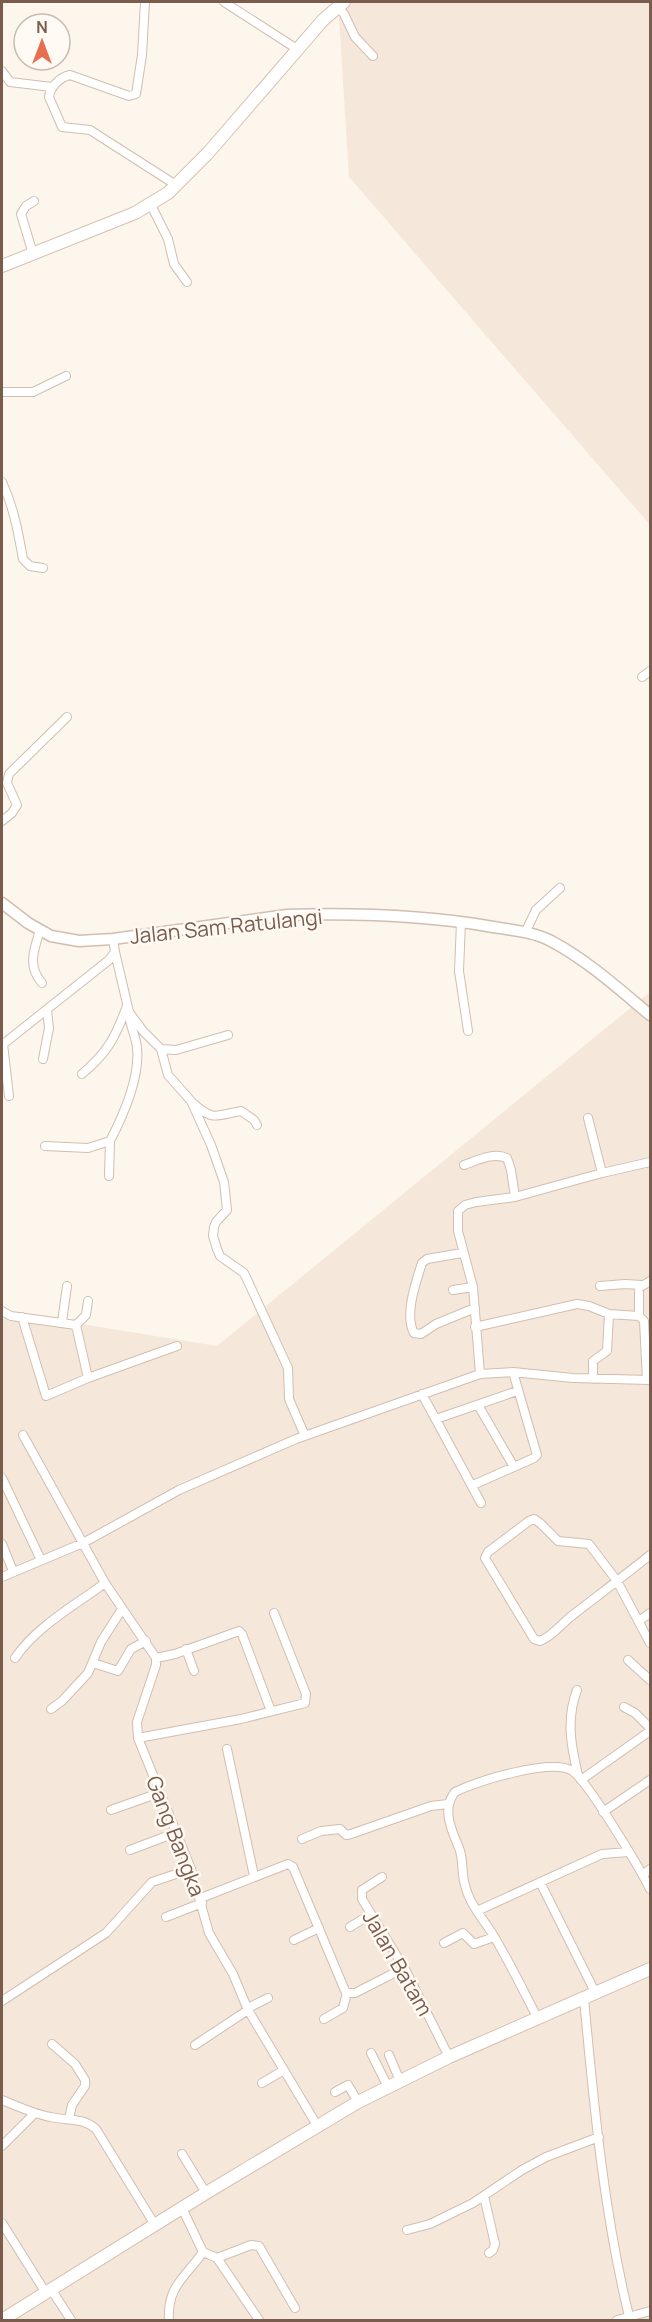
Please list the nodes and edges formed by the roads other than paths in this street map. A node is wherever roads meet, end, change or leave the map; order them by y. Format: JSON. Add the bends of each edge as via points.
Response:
{"nodes":[{"id":1,"x":145,"y":2,"type":"edge"},
{"id":2,"x":224,"y":2,"type":"edge"},
{"id":3,"x":341,"y":4,"type":"edge"},
{"id":4,"x":297,"y":49,"type":"junction"},
{"id":5,"x":373,"y":56,"type":"dead end"},
{"id":6,"x":2,"y":71,"type":"edge"},
{"id":7,"x":52,"y":87,"type":"junction"},
{"id":8,"x":176,"y":185,"type":"junction"},
{"id":9,"x":34,"y":201,"type":"dead end"},
{"id":10,"x":151,"y":205,"type":"junction"},
{"id":11,"x":33,"y":254,"type":"junction"},
{"id":12,"x":2,"y":266,"type":"edge"},
{"id":13,"x":188,"y":282,"type":"dead end"},
{"id":14,"x":66,"y":376,"type":"dead end"},
{"id":15,"x":2,"y":392,"type":"edge"},
{"id":16,"x":2,"y":482,"type":"edge"},
{"id":17,"x":43,"y":568,"type":"dead end"},
{"id":18,"x":651,"y":671,"type":"edge"},
{"id":19,"x":642,"y":677,"type":"dead end"},
{"id":20,"x":67,"y":717,"type":"dead end"},
{"id":21,"x":2,"y":820,"type":"edge"},
{"id":22,"x":560,"y":888,"type":"dead end"},
{"id":23,"x":2,"y":903,"type":"edge"},
{"id":24,"x":460,"y":922,"type":"junction"},
{"id":25,"x":40,"y":930,"type":"junction"},
{"id":26,"x":525,"y":933,"type":"junction"},
{"id":27,"x":113,"y":939,"type":"junction"},
{"id":28,"x":115,"y":952,"type":"junction"},
{"id":29,"x":42,"y":983,"type":"dead end"},
{"id":30,"x":128,"y":1003,"type":"junction"},
{"id":31,"x":47,"y":1010,"type":"junction"},
{"id":32,"x":129,"y":1012,"type":"junction"},
{"id":33,"x":651,"y":1015,"type":"edge"},
{"id":34,"x":468,"y":1031,"type":"dead end"},
{"id":35,"x":228,"y":1035,"type":"dead end"},
{"id":36,"x":2,"y":1044,"type":"edge"},
{"id":37,"x":161,"y":1049,"type":"junction"},
{"id":38,"x":43,"y":1059,"type":"dead end"},
{"id":39,"x":82,"y":1074,"type":"dead end"},
{"id":40,"x":9,"y":1096,"type":"dead end"},
{"id":41,"x":191,"y":1101,"type":"junction"},
{"id":42,"x":588,"y":1118,"type":"dead end"},
{"id":43,"x":257,"y":1125,"type":"dead end"},
{"id":44,"x":110,"y":1141,"type":"junction"},
{"id":45,"x":45,"y":1146,"type":"dead end"},
{"id":46,"x":651,"y":1162,"type":"edge"},
{"id":47,"x":464,"y":1165,"type":"dead end"},
{"id":48,"x":602,"y":1173,"type":"junction"},
{"id":49,"x":109,"y":1176,"type":"dead end"},
{"id":50,"x":515,"y":1197,"type":"junction"},
{"id":51,"x":462,"y":1252,"type":"junction"},
{"id":52,"x":651,"y":1281,"type":"edge"},
{"id":53,"x":67,"y":1286,"type":"dead end"},
{"id":54,"x":600,"y":1286,"type":"dead end"},
{"id":55,"x":642,"y":1286,"type":"junction"},
{"id":56,"x":473,"y":1287,"type":"junction"},
{"id":57,"x":453,"y":1290,"type":"dead end"},
{"id":58,"x":88,"y":1301,"type":"dead end"},
{"id":59,"x":475,"y":1308,"type":"junction"},
{"id":60,"x":2,"y":1311,"type":"edge"},
{"id":61,"x":609,"y":1314,"type":"junction"},
{"id":62,"x":639,"y":1316,"type":"junction"},
{"id":63,"x":22,"y":1317,"type":"junction"},
{"id":64,"x":62,"y":1322,"type":"junction"},
{"id":65,"x":76,"y":1325,"type":"junction"},
{"id":66,"x":475,"y":1327,"type":"junction"},
{"id":67,"x":177,"y":1346,"type":"dead end"},
{"id":68,"x":513,"y":1372,"type":"junction"},
{"id":69,"x":480,"y":1374,"type":"junction"},
{"id":70,"x":88,"y":1378,"type":"junction"},
{"id":71,"x":593,"y":1379,"type":"junction"},
{"id":72,"x":649,"y":1380,"type":"edge"},
{"id":73,"x":518,"y":1391,"type":"junction"},
{"id":74,"x":422,"y":1394,"type":"junction"},
{"id":75,"x":478,"y":1405,"type":"junction"},
{"id":76,"x":436,"y":1419,"type":"junction"},
{"id":77,"x":23,"y":1435,"type":"dead end"},
{"id":78,"x":305,"y":1436,"type":"junction"},
{"id":79,"x":514,"y":1467,"type":"junction"},
{"id":80,"x":2,"y":1478,"type":"edge"},
{"id":81,"x":473,"y":1485,"type":"junction"},
{"id":82,"x":481,"y":1503,"type":"dead end"},
{"id":83,"x":82,"y":1543,"type":"junction"},
{"id":84,"x":2,"y":1544,"type":"edge"},
{"id":85,"x":651,"y":1555,"type":"edge"},
{"id":86,"x":41,"y":1560,"type":"junction"},
{"id":87,"x":14,"y":1571,"type":"junction"},
{"id":88,"x":2,"y":1577,"type":"edge"},
{"id":89,"x":617,"y":1581,"type":"junction"},
{"id":90,"x":105,"y":1583,"type":"junction"},
{"id":91,"x":122,"y":1609,"type":"junction"},
{"id":92,"x":274,"y":1613,"type":"dead end"},
{"id":93,"x":651,"y":1613,"type":"edge"},
{"id":94,"x":639,"y":1621,"type":"junction"},
{"id":95,"x":146,"y":1641,"type":"junction"},
{"id":96,"x":651,"y":1643,"type":"edge"},
{"id":97,"x":186,"y":1649,"type":"junction"},
{"id":98,"x":15,"y":1658,"type":"dead end"},
{"id":99,"x":156,"y":1658,"type":"junction"},
{"id":100,"x":628,"y":1660,"type":"dead end"},
{"id":101,"x":93,"y":1663,"type":"junction"},
{"id":102,"x":194,"y":1671,"type":"dead end"},
{"id":103,"x":651,"y":1680,"type":"edge"},
{"id":104,"x":577,"y":1690,"type":"dead end"},
{"id":105,"x":624,"y":1707,"type":"dead end"},
{"id":106,"x":51,"y":1709,"type":"dead end"},
{"id":107,"x":271,"y":1711,"type":"junction"},
{"id":108,"x":651,"y":1730,"type":"edge"},
{"id":109,"x":138,"y":1738,"type":"junction"},
{"id":110,"x":227,"y":1749,"type":"dead end"},
{"id":111,"x":579,"y":1777,"type":"junction"},
{"id":112,"x":651,"y":1780,"type":"edge"},
{"id":113,"x":159,"y":1793,"type":"junction"},
{"id":114,"x":448,"y":1804,"type":"junction"},
{"id":115,"x":111,"y":1810,"type":"dead end"},
{"id":116,"x":603,"y":1812,"type":"junction"},
{"id":117,"x":175,"y":1833,"type":"junction"},
{"id":118,"x":302,"y":1839,"type":"dead end"},
{"id":119,"x":130,"y":1850,"type":"dead end"},
{"id":120,"x":629,"y":1852,"type":"junction"},
{"id":121,"x":191,"y":1869,"type":"junction"},
{"id":122,"x":647,"y":1872,"type":"edge"},
{"id":123,"x":254,"y":1876,"type":"junction"},
{"id":124,"x":382,"y":1877,"type":"dead end"},
{"id":125,"x":540,"y":1882,"type":"junction"},
{"id":126,"x":651,"y":1889,"type":"edge"},
{"id":127,"x":201,"y":1900,"type":"junction"},
{"id":128,"x":477,"y":1911,"type":"junction"},
{"id":129,"x":371,"y":1914,"type":"junction"},
{"id":130,"x":166,"y":1917,"type":"dead end"},
{"id":131,"x":350,"y":1927,"type":"dead end"},
{"id":132,"x":319,"y":1928,"type":"junction"},
{"id":133,"x":494,"y":1937,"type":"junction"},
{"id":134,"x":294,"y":1940,"type":"dead end"},
{"id":135,"x":444,"y":1942,"type":"dead end"},
{"id":136,"x":404,"y":1968,"type":"junction"},
{"id":137,"x":651,"y":1969,"type":"edge"},
{"id":138,"x":347,"y":1994,"type":"junction"},
{"id":139,"x":596,"y":1994,"type":"junction"},
{"id":140,"x":268,"y":1998,"type":"dead end"},
{"id":141,"x":584,"y":1999,"type":"junction"},
{"id":142,"x":2,"y":2001,"type":"edge"},
{"id":143,"x":248,"y":2009,"type":"junction"},
{"id":144,"x":324,"y":2019,"type":"dead end"},
{"id":145,"x":538,"y":2019,"type":"junction"},
{"id":146,"x":52,"y":2044,"type":"dead end"},
{"id":147,"x":195,"y":2045,"type":"dead end"},
{"id":148,"x":371,"y":2053,"type":"dead end"},
{"id":149,"x":389,"y":2055,"type":"dead end"},
{"id":150,"x":449,"y":2057,"type":"junction"},
{"id":151,"x":284,"y":2070,"type":"junction"},
{"id":152,"x":400,"y":2081,"type":"junction"},
{"id":153,"x":262,"y":2083,"type":"dead end"},
{"id":154,"x":388,"y":2087,"type":"junction"},
{"id":155,"x":335,"y":2092,"type":"dead end"},
{"id":156,"x":2,"y":2100,"type":"edge"},
{"id":157,"x":358,"y":2102,"type":"junction"},
{"id":158,"x":35,"y":2113,"type":"junction"},
{"id":159,"x":69,"y":2119,"type":"junction"},
{"id":160,"x":318,"y":2127,"type":"junction"},
{"id":161,"x":599,"y":2137,"type":"junction"},
{"id":162,"x":2,"y":2146,"type":"edge"},
{"id":163,"x":182,"y":2154,"type":"dead end"},
{"id":164,"x":206,"y":2193,"type":"junction"},
{"id":165,"x":484,"y":2196,"type":"junction"},
{"id":166,"x":182,"y":2208,"type":"junction"},
{"id":167,"x":2,"y":2223,"type":"edge"},
{"id":168,"x":155,"y":2225,"type":"junction"},
{"id":169,"x":407,"y":2230,"type":"dead end"},
{"id":170,"x":203,"y":2252,"type":"junction"},
{"id":171,"x":489,"y":2253,"type":"dead end"},
{"id":172,"x":217,"y":2258,"type":"junction"},
{"id":173,"x":49,"y":2291,"type":"junction"},
{"id":174,"x":296,"y":2308,"type":"dead end"},
{"id":175,"x":651,"y":2311,"type":"edge"},
{"id":176,"x":629,"y":2319,"type":"edge"},
{"id":177,"x":2,"y":2320,"type":"edge"},
{"id":178,"x":71,"y":2320,"type":"edge"},
{"id":179,"x":169,"y":2320,"type":"edge"},
{"id":180,"x":259,"y":2320,"type":"edge"},
{"id":181,"x":617,"y":2320,"type":"edge"}],
"edges":[{"from":1,"to":7,"type":"street","via":[[136,94],[129,96],[70,75]]},
{"from":2,"to":4,"type":"street"},
{"from":3,"to":4,"type":"main road"},
{"from":3,"to":5,"type":"street","via":[[355,37]]},
{"from":4,"to":8,"type":"main road"},
{"from":6,"to":7,"type":"street","via":[[10,82]]},
{"from":7,"to":8,"type":"street","via":[[49,97],[62,127],[90,130]]},
{"from":8,"to":10,"type":"main road"},
{"from":9,"to":11,"type":"street","via":[[21,214]]},
{"from":10,"to":11,"type":"main road"},
{"from":10,"to":13,"type":"street","via":[[168,239],[174,264]]},
{"from":11,"to":12,"type":"main road"},
{"from":14,"to":15,"type":"street","via":[[33,392]]},
{"from":16,"to":17,"type":"street","via":[[18,526],[23,559],[30,566]]},
{"from":18,"to":19,"type":"street"},
{"from":20,"to":21,"type":"street","via":[[9,774],[7,783],[16,805]]},
{"from":22,"to":26,"type":"street","via":[[536,910]]},
{"from":23,"to":25,"type":"street","name":"Jalan Sam Ratulangi"},
{"from":24,"to":26,"type":"street","name":"Jalan Sam Ratulangi"},
{"from":24,"to":27,"type":"street","name":"Jalan Sam Ratulangi","via":[[403,916],[287,915]]},
{"from":24,"to":34,"type":"street","via":[[459,971]]},
{"from":25,"to":27,"type":"street","name":"Jalan Sam Ratulangi","via":[[65,939]]},
{"from":25,"to":29,"type":"street","via":[[32,963]]},
{"from":26,"to":33,"type":"street","name":"Jalan Sam Ratulangi","via":[[550,940]]},
{"from":27,"to":28,"type":"street"},
{"from":28,"to":30,"type":"street"},
{"from":28,"to":31,"type":"street"},
{"from":30,"to":32,"type":"street"},
{"from":30,"to":39,"type":"street","via":[[110,1046]]},
{"from":31,"to":36,"type":"street"},
{"from":31,"to":38,"type":"street","via":[[49,1028]]},
{"from":32,"to":37,"type":"street"},
{"from":32,"to":44,"type":"street","via":[[137,1060],[123,1115]]},
{"from":35,"to":37,"type":"street","via":[[176,1050]]},
{"from":36,"to":40,"type":"street"},
{"from":37,"to":41,"type":"street","via":[[168,1076]]},
{"from":41,"to":43,"type":"street","via":[[209,1116],[241,1112]]},
{"from":41,"to":78,"type":"street","via":[[224,1182],[227,1210],[216,1222],[213,1236],[220,1256],[244,1273],[266,1318],[288,1368],[289,1399]]},
{"from":42,"to":48,"type":"street"},
{"from":44,"to":45,"type":"street","via":[[88,1148]]},
{"from":44,"to":49,"type":"street"},
{"from":46,"to":48,"type":"street"},
{"from":47,"to":50,"type":"street","via":[[493,1156],[507,1158]]},
{"from":48,"to":50,"type":"street"},
{"from":50,"to":51,"type":"street","via":[[461,1207],[457,1218]]},
{"from":51,"to":56,"type":"street"},
{"from":51,"to":59,"type":"street","via":[[422,1263],[411,1310],[412,1328],[414,1333],[421,1334]]},
{"from":52,"to":55,"type":"street"},
{"from":53,"to":64,"type":"street"},
{"from":54,"to":55,"type":"street"},
{"from":55,"to":62,"type":"street","via":[[638,1292]]},
{"from":56,"to":57,"type":"street"},
{"from":56,"to":59,"type":"street"},
{"from":58,"to":65,"type":"street","via":[[86,1315]]},
{"from":59,"to":66,"type":"street"},
{"from":60,"to":63,"type":"street"},
{"from":61,"to":62,"type":"street"},
{"from":61,"to":66,"type":"street","via":[[577,1304]]},
{"from":61,"to":71,"type":"street","via":[[607,1351],[593,1361]]},
{"from":62,"to":72,"type":"street","via":[[644,1321]]},
{"from":63,"to":64,"type":"street"},
{"from":63,"to":70,"type":"street","via":[[46,1396]]},
{"from":64,"to":65,"type":"street"},
{"from":65,"to":70,"type":"street"},
{"from":66,"to":69,"type":"street"},
{"from":67,"to":70,"type":"street"},
{"from":68,"to":69,"type":"street"},
{"from":68,"to":71,"type":"street"},
{"from":68,"to":73,"type":"street"},
{"from":69,"to":74,"type":"street"},
{"from":71,"to":72,"type":"street"},
{"from":73,"to":75,"type":"street"},
{"from":73,"to":79,"type":"street","via":[[537,1455]]},
{"from":74,"to":76,"type":"street"},
{"from":74,"to":78,"type":"street"},
{"from":75,"to":76,"type":"street"},
{"from":75,"to":79,"type":"street"},
{"from":76,"to":81,"type":"street"},
{"from":77,"to":83,"type":"street"},
{"from":78,"to":83,"type":"street","via":[[179,1490]]},
{"from":79,"to":81,"type":"street"},
{"from":80,"to":86,"type":"street"},
{"from":81,"to":82,"type":"street"},
{"from":83,"to":86,"type":"street"},
{"from":83,"to":90,"type":"street"},
{"from":84,"to":87,"type":"street"},
{"from":85,"to":89,"type":"street"},
{"from":86,"to":87,"type":"street"},
{"from":87,"to":88,"type":"street"},
{"from":89,"to":89,"type":"street","via":[[540,1641],[534,1639],[485,1558],[488,1552],[537,1520],[558,1542],[593,1546]]},
{"from":89,"to":94,"type":"street"},
{"from":90,"to":91,"type":"street"},
{"from":90,"to":98,"type":"street","via":[[43,1628]]},
{"from":91,"to":95,"type":"street"},
{"from":91,"to":101,"type":"street"},
{"from":92,"to":107,"type":"street","via":[[307,1699],[305,1703]]},
{"from":93,"to":94,"type":"street"},
{"from":94,"to":96,"type":"street"},
{"from":95,"to":99,"type":"street"},
{"from":95,"to":101,"type":"street","via":[[131,1649],[118,1671]]},
{"from":97,"to":99,"type":"street"},
{"from":97,"to":102,"type":"street"},
{"from":97,"to":107,"type":"street","via":[[240,1632]]},
{"from":99,"to":109,"type":"street","name":"Gang Bangka","via":[[137,1722]]},
{"from":100,"to":103,"type":"street"},
{"from":101,"to":106,"type":"street","via":[[88,1673]]},
{"from":104,"to":111,"type":"street","via":[[570,1739]]},
{"from":105,"to":108,"type":"street"},
{"from":107,"to":109,"type":"street"},
{"from":108,"to":111,"type":"street"},
{"from":109,"to":113,"type":"street","name":"Gang Bangka"},
{"from":110,"to":123,"type":"street"},
{"from":111,"to":114,"type":"street","via":[[560,1767],[526,1769],[462,1788]]},
{"from":111,"to":116,"type":"street"},
{"from":112,"to":116,"type":"street"},
{"from":113,"to":115,"type":"street"},
{"from":113,"to":117,"type":"street","name":"Gang Bangka"},
{"from":114,"to":118,"type":"street","via":[[431,1806],[351,1834],[340,1829]]},
{"from":114,"to":128,"type":"street","via":[[465,1886]]},
{"from":116,"to":120,"type":"street"},
{"from":117,"to":119,"type":"street"},
{"from":117,"to":121,"type":"street","name":"Gang Bangka"},
{"from":120,"to":122,"type":"street"},
{"from":120,"to":125,"type":"street","via":[[602,1854]]},
{"from":121,"to":127,"type":"street","name":"Gang Bangka"},
{"from":121,"to":142,"type":"street","via":[[152,1882],[107,1932]]},
{"from":122,"to":126,"type":"street"},
{"from":123,"to":127,"type":"street"},
{"from":123,"to":132,"type":"street","via":[[291,1865]]},
{"from":124,"to":129,"type":"street","name":"Jalan Batam","via":[[362,1890],[362,1899]]},
{"from":125,"to":128,"type":"street"},
{"from":125,"to":139,"type":"street"},
{"from":127,"to":130,"type":"street"},
{"from":127,"to":143,"type":"street","name":"Gang Bangka","via":[[209,1933],[234,1974]]},
{"from":128,"to":133,"type":"street"},
{"from":129,"to":131,"type":"street"},
{"from":129,"to":136,"type":"street","name":"Jalan Batam"},
{"from":132,"to":134,"type":"street"},
{"from":132,"to":138,"type":"street"},
{"from":133,"to":135,"type":"street","via":[[474,1944],[463,1933]]},
{"from":133,"to":145,"type":"street"},
{"from":136,"to":138,"type":"street"},
{"from":136,"to":150,"type":"street","name":"Jalan Batam"},
{"from":137,"to":139,"type":"main road"},
{"from":138,"to":144,"type":"street","via":[[343,2008]]},
{"from":139,"to":141,"type":"main road"},
{"from":140,"to":143,"type":"street"},
{"from":141,"to":145,"type":"main road"},
{"from":141,"to":161,"type":"street"},
{"from":143,"to":147,"type":"street"},
{"from":143,"to":151,"type":"street","name":"Gang Bangka"},
{"from":145,"to":150,"type":"main road"},
{"from":146,"to":159,"type":"street","via":[[75,2064],[85,2080]]},
{"from":148,"to":154,"type":"street"},
{"from":149,"to":152,"type":"street"},
{"from":150,"to":152,"type":"main road"},
{"from":151,"to":153,"type":"street"},
{"from":151,"to":160,"type":"street","name":"Gang Bangka"},
{"from":152,"to":154,"type":"main road"},
{"from":154,"to":157,"type":"main road"},
{"from":155,"to":157,"type":"street","via":[[348,2085]]},
{"from":156,"to":158,"type":"street"},
{"from":157,"to":160,"type":"main road"},
{"from":158,"to":159,"type":"street"},
{"from":158,"to":162,"type":"street"},
{"from":159,"to":168,"type":"street","via":[[81,2120],[96,2129]]},
{"from":160,"to":164,"type":"main road"},
{"from":161,"to":165,"type":"street","via":[[538,2161]]},
{"from":161,"to":176,"type":"street","via":[[616,2261]]},
{"from":163,"to":164,"type":"street"},
{"from":164,"to":166,"type":"main road"},
{"from":165,"to":169,"type":"street","via":[[430,2224]]},
{"from":165,"to":171,"type":"street","via":[[495,2244]]},
{"from":166,"to":168,"type":"main road"},
{"from":166,"to":170,"type":"street"},
{"from":167,"to":173,"type":"street"},
{"from":168,"to":173,"type":"main road"},
{"from":170,"to":172,"type":"street"},
{"from":170,"to":179,"type":"street","via":[[170,2296]]},
{"from":172,"to":174,"type":"street","via":[[251,2245],[260,2246]]},
{"from":172,"to":180,"type":"street"},
{"from":173,"to":177,"type":"main road"},
{"from":173,"to":178,"type":"street"},
{"from":175,"to":176,"type":"street"},
{"from":176,"to":181,"type":"street"}]}
